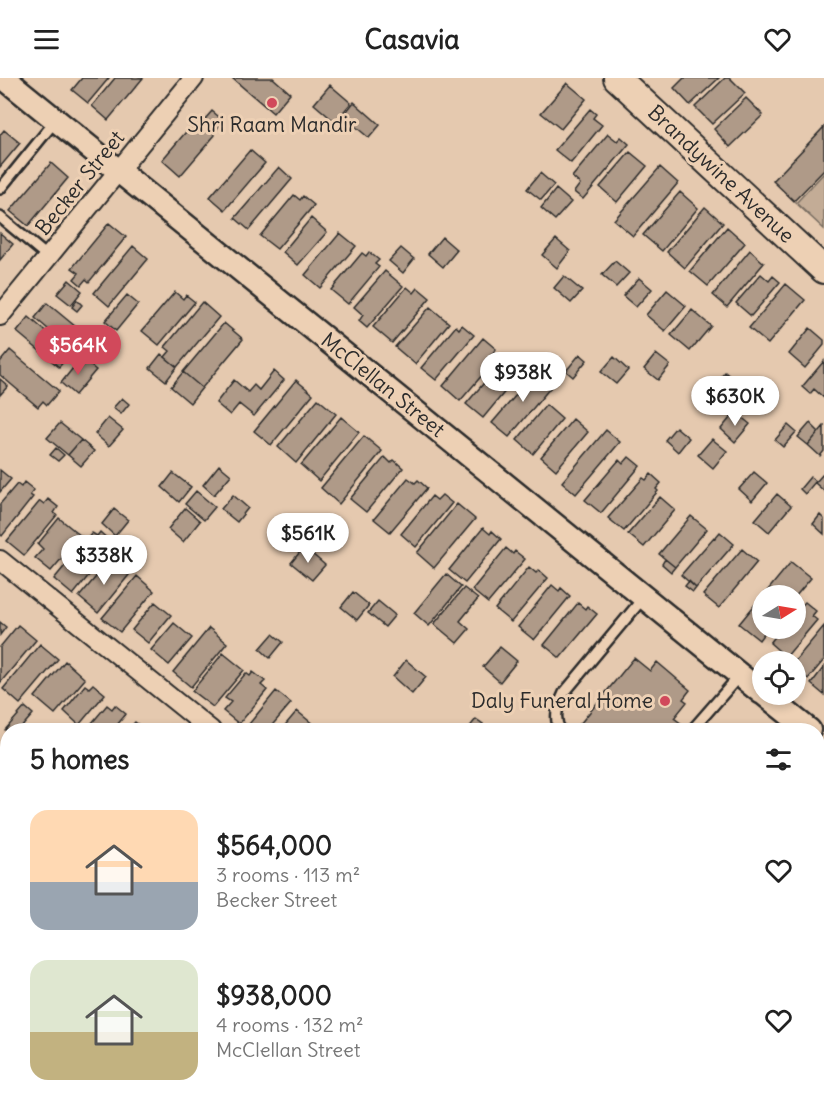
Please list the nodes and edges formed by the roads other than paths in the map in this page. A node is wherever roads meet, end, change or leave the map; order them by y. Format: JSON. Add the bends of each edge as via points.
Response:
{"nodes":[{"id":1,"x":4,"y":78,"type":"edge"},
{"id":2,"x":194,"y":78,"type":"edge"},
{"id":3,"x":617,"y":78,"type":"edge"},
{"id":4,"x":56,"y":120,"type":"junction"},
{"id":5,"x":118,"y":171,"type":"junction"},
{"id":6,"x":0,"y":189,"type":"edge"},
{"id":7,"x":0,"y":217,"type":"edge"},
{"id":8,"x":48,"y":257,"type":"junction"},
{"id":9,"x":824,"y":270,"type":"edge"},
{"id":10,"x":0,"y":316,"type":"edge"},
{"id":11,"x":0,"y":560,"type":"edge"},
{"id":12,"x":644,"y":597,"type":"junction"},
{"id":13,"x":740,"y":675,"type":"junction"},
{"id":14,"x":752,"y":685,"type":"edge"},
{"id":15,"x":777,"y":705,"type":"edge"},
{"id":16,"x":202,"y":723,"type":"edge"},
{"id":17,"x":557,"y":723,"type":"edge"},
{"id":18,"x":698,"y":723,"type":"edge"},
{"id":19,"x":800,"y":723,"type":"edge"}],
"edges":[{"from":1,"to":4,"type":"street","name":"McClellan Street"},
{"from":2,"to":5,"type":"street","name":"Becker Street"},
{"from":3,"to":9,"type":"main road","name":"Brandywine Avenue"},
{"from":4,"to":5,"type":"street","name":"McClellan Street"},
{"from":4,"to":6,"type":"lane"},
{"from":5,"to":8,"type":"street","name":"Becker Street"},
{"from":5,"to":12,"type":"street","name":"McClellan Street"},
{"from":7,"to":8,"type":"lane"},
{"from":8,"to":10,"type":"street","name":"Becker Street"},
{"from":11,"to":16,"type":"street"},
{"from":12,"to":13,"type":"street","name":"McClellan Street"},
{"from":12,"to":17,"type":"lane","via":[[564,693],[555,718]]},
{"from":13,"to":14,"type":"street","name":"McClellan Street"},
{"from":13,"to":18,"type":"lane"},
{"from":15,"to":19,"type":"street","name":"McClellan Street"}]}
